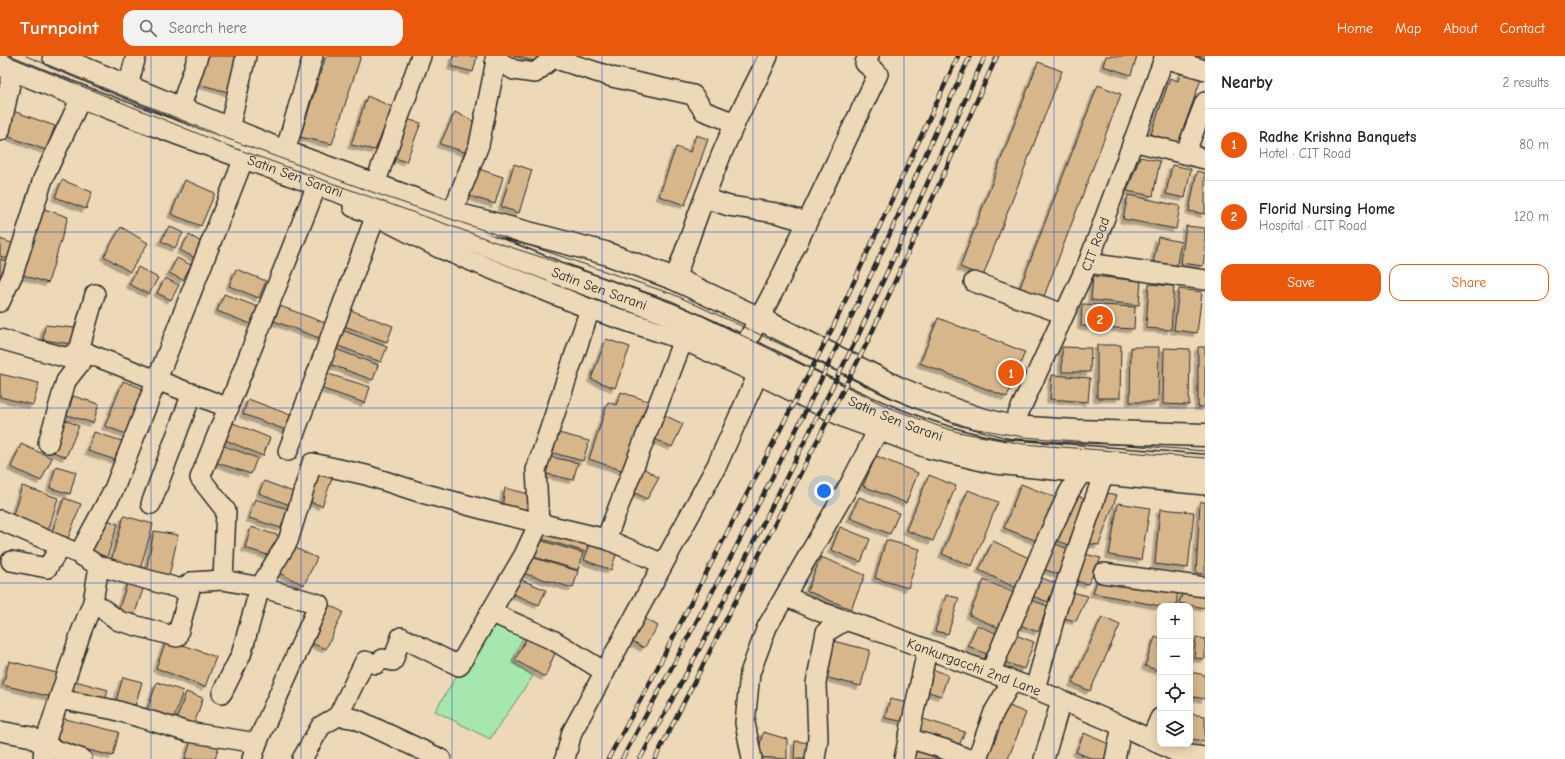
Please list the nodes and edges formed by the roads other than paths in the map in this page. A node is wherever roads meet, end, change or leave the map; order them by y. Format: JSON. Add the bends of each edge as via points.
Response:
{"nodes":[{"id":1,"x":54,"y":56,"type":"edge"},
{"id":2,"x":136,"y":56,"type":"edge"},
{"id":3,"x":198,"y":56,"type":"edge"},
{"id":4,"x":246,"y":56,"type":"edge"},
{"id":5,"x":312,"y":56,"type":"edge"},
{"id":6,"x":421,"y":56,"type":"edge"},
{"id":7,"x":768,"y":56,"type":"edge"},
{"id":8,"x":869,"y":56,"type":"edge"},
{"id":9,"x":554,"y":57,"type":"edge"},
{"id":10,"x":1165,"y":57,"type":"edge"},
{"id":11,"x":496,"y":58,"type":"edge"},
{"id":12,"x":7,"y":67,"type":"edge"},
{"id":13,"x":1205,"y":70,"type":"edge"},
{"id":14,"x":128,"y":86,"type":"junction"},
{"id":15,"x":81,"y":98,"type":"junction"},
{"id":16,"x":1204,"y":107,"type":"edge"},
{"id":17,"x":180,"y":109,"type":"junction"},
{"id":18,"x":735,"y":123,"type":"junction"},
{"id":19,"x":229,"y":129,"type":"junction"},
{"id":20,"x":0,"y":131,"type":"edge"},
{"id":21,"x":1133,"y":141,"type":"junction"},
{"id":22,"x":285,"y":152,"type":"junction"},
{"id":23,"x":1185,"y":154,"type":"junction"},
{"id":24,"x":244,"y":158,"type":"junction"},
{"id":25,"x":1205,"y":159,"type":"edge"},
{"id":26,"x":318,"y":185,"type":"junction"},
{"id":27,"x":705,"y":198,"type":"junction"},
{"id":28,"x":379,"y":199,"type":"junction"},
{"id":29,"x":452,"y":212,"type":"junction"},
{"id":30,"x":807,"y":222,"type":"junction"},
{"id":31,"x":1088,"y":263,"type":"junction"},
{"id":32,"x":675,"y":279,"type":"junction"},
{"id":33,"x":1205,"y":280,"type":"edge"},
{"id":34,"x":974,"y":282,"type":"dead end"},
{"id":35,"x":95,"y":294,"type":"dead end"},
{"id":36,"x":0,"y":302,"type":"edge"},
{"id":37,"x":590,"y":309,"type":"junction"},
{"id":38,"x":1064,"y":314,"type":"junction"},
{"id":39,"x":758,"y":318,"type":"junction"},
{"id":40,"x":0,"y":339,"type":"edge"},
{"id":41,"x":683,"y":340,"type":"junction"},
{"id":42,"x":744,"y":347,"type":"junction"},
{"id":43,"x":84,"y":351,"type":"junction"},
{"id":44,"x":758,"y":374,"type":"junction"},
{"id":45,"x":157,"y":380,"type":"junction"},
{"id":46,"x":192,"y":393,"type":"junction"},
{"id":47,"x":229,"y":408,"type":"junction"},
{"id":48,"x":1012,"y":427,"type":"junction"},
{"id":49,"x":878,"y":430,"type":"junction"},
{"id":50,"x":1205,"y":435,"type":"edge"},
{"id":51,"x":48,"y":444,"type":"dead end"},
{"id":52,"x":288,"y":451,"type":"dead end"},
{"id":53,"x":1205,"y":466,"type":"edge"},
{"id":54,"x":1081,"y":473,"type":"junction"},
{"id":55,"x":1103,"y":475,"type":"junction"},
{"id":56,"x":1205,"y":485,"type":"edge"},
{"id":57,"x":151,"y":504,"type":"dead end"},
{"id":58,"x":0,"y":520,"type":"edge"},
{"id":59,"x":539,"y":523,"type":"junction"},
{"id":60,"x":606,"y":539,"type":"junction"},
{"id":61,"x":61,"y":546,"type":"junction"},
{"id":62,"x":80,"y":554,"type":"junction"},
{"id":63,"x":11,"y":561,"type":"dead end"},
{"id":64,"x":663,"y":564,"type":"junction"},
{"id":65,"x":99,"y":566,"type":"junction"},
{"id":66,"x":1103,"y":573,"type":"dead end"},
{"id":67,"x":223,"y":580,"type":"junction"},
{"id":68,"x":192,"y":582,"type":"junction"},
{"id":69,"x":260,"y":586,"type":"junction"},
{"id":70,"x":1205,"y":587,"type":"edge"},
{"id":71,"x":785,"y":596,"type":"junction"},
{"id":72,"x":93,"y":602,"type":"junction"},
{"id":73,"x":490,"y":612,"type":"junction"},
{"id":74,"x":846,"y":620,"type":"junction"},
{"id":75,"x":927,"y":650,"type":"junction"},
{"id":76,"x":605,"y":672,"type":"junction"},
{"id":77,"x":990,"y":673,"type":"junction"},
{"id":78,"x":1012,"y":681,"type":"junction"},
{"id":79,"x":1035,"y":689,"type":"junction"},
{"id":80,"x":222,"y":693,"type":"dead end"},
{"id":81,"x":58,"y":699,"type":"junction"},
{"id":82,"x":1061,"y":701,"type":"junction"},
{"id":83,"x":338,"y":716,"type":"junction"},
{"id":84,"x":1122,"y":726,"type":"junction"},
{"id":85,"x":0,"y":731,"type":"edge"},
{"id":86,"x":908,"y":738,"type":"junction"},
{"id":87,"x":1157,"y":742,"type":"edge"},
{"id":88,"x":1167,"y":747,"type":"edge"},
{"id":89,"x":254,"y":751,"type":"edge"},
{"id":90,"x":43,"y":752,"type":"edge"},
{"id":91,"x":1205,"y":757,"type":"edge"},
{"id":92,"x":82,"y":759,"type":"edge"},
{"id":93,"x":302,"y":759,"type":"edge"},
{"id":94,"x":441,"y":759,"type":"edge"},
{"id":95,"x":564,"y":759,"type":"edge"},
{"id":96,"x":752,"y":759,"type":"edge"},
{"id":97,"x":815,"y":759,"type":"edge"},
{"id":98,"x":904,"y":759,"type":"edge"},
{"id":99,"x":968,"y":759,"type":"edge"},
{"id":100,"x":977,"y":759,"type":"edge"},
{"id":101,"x":1044,"y":759,"type":"edge"},
{"id":102,"x":1115,"y":759,"type":"edge"}],
"edges":[{"from":1,"to":14,"type":"main road","name":"Satin Sen Sarani"},
{"from":2,"to":14,"type":"street"},
{"from":3,"to":17,"type":"street"},
{"from":4,"to":19,"type":"street"},
{"from":5,"to":22,"type":"street"},
{"from":6,"to":28,"type":"street"},
{"from":7,"to":18,"type":"street"},
{"from":8,"to":30,"type":"street","via":[[865,63],[878,74]]},
{"from":9,"to":11,"type":"street","via":[[535,73],[514,70]]},
{"from":9,"to":18,"type":"street","via":[[612,77],[693,95],[704,111]]},
{"from":10,"to":13,"type":"street"},
{"from":10,"to":21,"type":"street","name":"CIT Road"},
{"from":11,"to":29,"type":"street","via":[[479,145]]},
{"from":12,"to":15,"type":"main road","name":"Satin Sen Sarani"},
{"from":12,"to":20,"type":"street"},
{"from":14,"to":17,"type":"main road","name":"Satin Sen Sarani"},
{"from":15,"to":24,"type":"main road","name":"Satin Sen Sarani"},
{"from":15,"to":36,"type":"street","via":[[43,179],[13,274]]},
{"from":16,"to":23,"type":"street"},
{"from":17,"to":19,"type":"main road","name":"Satin Sen Sarani"},
{"from":18,"to":27,"type":"street"},
{"from":19,"to":22,"type":"main road","name":"Satin Sen Sarani"},
{"from":21,"to":23,"type":"street"},
{"from":21,"to":31,"type":"street","name":"CIT Road"},
{"from":22,"to":28,"type":"main road","name":"Satin Sen Sarani"},
{"from":23,"to":25,"type":"street"},
{"from":24,"to":26,"type":"main road","name":"Satin Sen Sarani"},
{"from":24,"to":45,"type":"street"},
{"from":26,"to":28,"type":"main road","name":"Satin Sen Sarani","via":[[340,193]]},
{"from":26,"to":47,"type":"street"},
{"from":27,"to":30,"type":"street","via":[[729,206],[776,212]]},
{"from":27,"to":32,"type":"street"},
{"from":28,"to":29,"type":"main road","name":"Satin Sen Sarani"},
{"from":28,"to":37,"type":"street","via":[[439,248]]},
{"from":28,"to":42,"type":"main road","name":"Satin Sen Sarani","via":[[511,256],[666,313]]},
{"from":28,"to":52,"type":"street"},
{"from":29,"to":32,"type":"main road","name":"Satin Sen Sarani","via":[[605,254]]},
{"from":30,"to":39,"type":"street"},
{"from":31,"to":33,"type":"street"},
{"from":31,"to":38,"type":"street","name":"CIT Road"},
{"from":32,"to":39,"type":"main road","name":"Satin Sen Sarani"},
{"from":34,"to":38,"type":"street"},
{"from":35,"to":43,"type":"street"},
{"from":37,"to":41,"type":"street"},
{"from":37,"to":59,"type":"street","via":[[536,470]]},
{"from":38,"to":48,"type":"street","name":"CIT Road"},
{"from":39,"to":42,"type":"street"},
{"from":39,"to":48,"type":"main road","name":"Satin Sen Sarani","via":[[898,388],[977,418]]},
{"from":40,"to":43,"type":"street","via":[[67,358]]},
{"from":41,"to":44,"type":"street"},
{"from":41,"to":60,"type":"street"},
{"from":42,"to":53,"type":"main road","name":"Satin Sen Sarani","via":[[880,414],[926,432],[978,447],[1033,454]]},
{"from":43,"to":45,"type":"street"},
{"from":43,"to":51,"type":"street","via":[[66,381]]},
{"from":44,"to":49,"type":"street","via":[[845,418]]},
{"from":44,"to":64,"type":"street","via":[[716,465]]},
{"from":45,"to":46,"type":"street"},
{"from":45,"to":62,"type":"street","via":[[114,489]]},
{"from":46,"to":47,"type":"street"},
{"from":46,"to":57,"type":"street"},
{"from":47,"to":67,"type":"street","via":[[200,478],[226,511]]},
{"from":48,"to":50,"type":"main road","name":"Satin Sen Sarani"},
{"from":49,"to":54,"type":"street","via":[[927,448],[994,464]]},
{"from":49,"to":71,"type":"street"},
{"from":54,"to":55,"type":"street"},
{"from":54,"to":77,"type":"street","via":[[1047,539]]},
{"from":55,"to":56,"type":"street"},
{"from":55,"to":79,"type":"street","via":[[1057,608]]},
{"from":58,"to":61,"type":"street"},
{"from":59,"to":60,"type":"street"},
{"from":59,"to":69,"type":"street","via":[[422,493],[366,475],[312,463],[288,541]]},
{"from":59,"to":73,"type":"street","via":[[524,555]]},
{"from":60,"to":64,"type":"street"},
{"from":61,"to":62,"type":"street"},
{"from":61,"to":63,"type":"street","via":[[47,568]]},
{"from":62,"to":65,"type":"street"},
{"from":64,"to":76,"type":"street"},
{"from":65,"to":68,"type":"street","via":[[181,589]]},
{"from":65,"to":72,"type":"street"},
{"from":66,"to":70,"type":"street"},
{"from":67,"to":68,"type":"street"},
{"from":67,"to":69,"type":"street"},
{"from":68,"to":72,"type":"street","via":[[177,637],[119,622]]},
{"from":69,"to":80,"type":"street","via":[[241,655]]},
{"from":69,"to":89,"type":"street","via":[[319,604]]},
{"from":71,"to":74,"type":"street","name":"Kankurgacchi 2nd Lane"},
{"from":71,"to":96,"type":"street","via":[[767,627],[750,673],[745,723]]},
{"from":72,"to":81,"type":"street"},
{"from":73,"to":76,"type":"street","via":[[553,640]]},
{"from":73,"to":83,"type":"street","via":[[459,666],[401,637],[393,661],[383,659],[376,664],[365,661]]},
{"from":74,"to":75,"type":"street","name":"Kankurgacchi 2nd Lane"},
{"from":74,"to":97,"type":"street","via":[[826,632],[816,684],[818,739]]},
{"from":75,"to":77,"type":"street","name":"Kankurgacchi 2nd Lane"},
{"from":75,"to":86,"type":"street"},
{"from":76,"to":95,"type":"street","via":[[572,732]]},
{"from":77,"to":78,"type":"street","name":"Kankurgacchi 2nd Lane"},
{"from":78,"to":79,"type":"street","name":"Kankurgacchi 2nd Lane"},
{"from":78,"to":100,"type":"street","via":[[994,712]]},
{"from":79,"to":82,"type":"street","name":"Kankurgacchi 2nd Lane"},
{"from":81,"to":89,"type":"street","via":[[115,710]]},
{"from":81,"to":90,"type":"street"},
{"from":82,"to":84,"type":"street","name":"Kankurgacchi 2nd Lane"},
{"from":82,"to":101,"type":"street"},
{"from":83,"to":93,"type":"street","via":[[321,726]]},
{"from":83,"to":94,"type":"street","via":[[356,719]]},
{"from":84,"to":87,"type":"street","name":"Kankurgacchi 2nd Lane"},
{"from":84,"to":102,"type":"street"},
{"from":85,"to":90,"type":"street","via":[[32,737]]},
{"from":86,"to":98,"type":"street"},
{"from":86,"to":99,"type":"street","via":[[944,748]]},
{"from":88,"to":91,"type":"street","name":"Kankurgacchi 2nd Lane","via":[[1180,754]]},
{"from":90,"to":92,"type":"street"}]}
